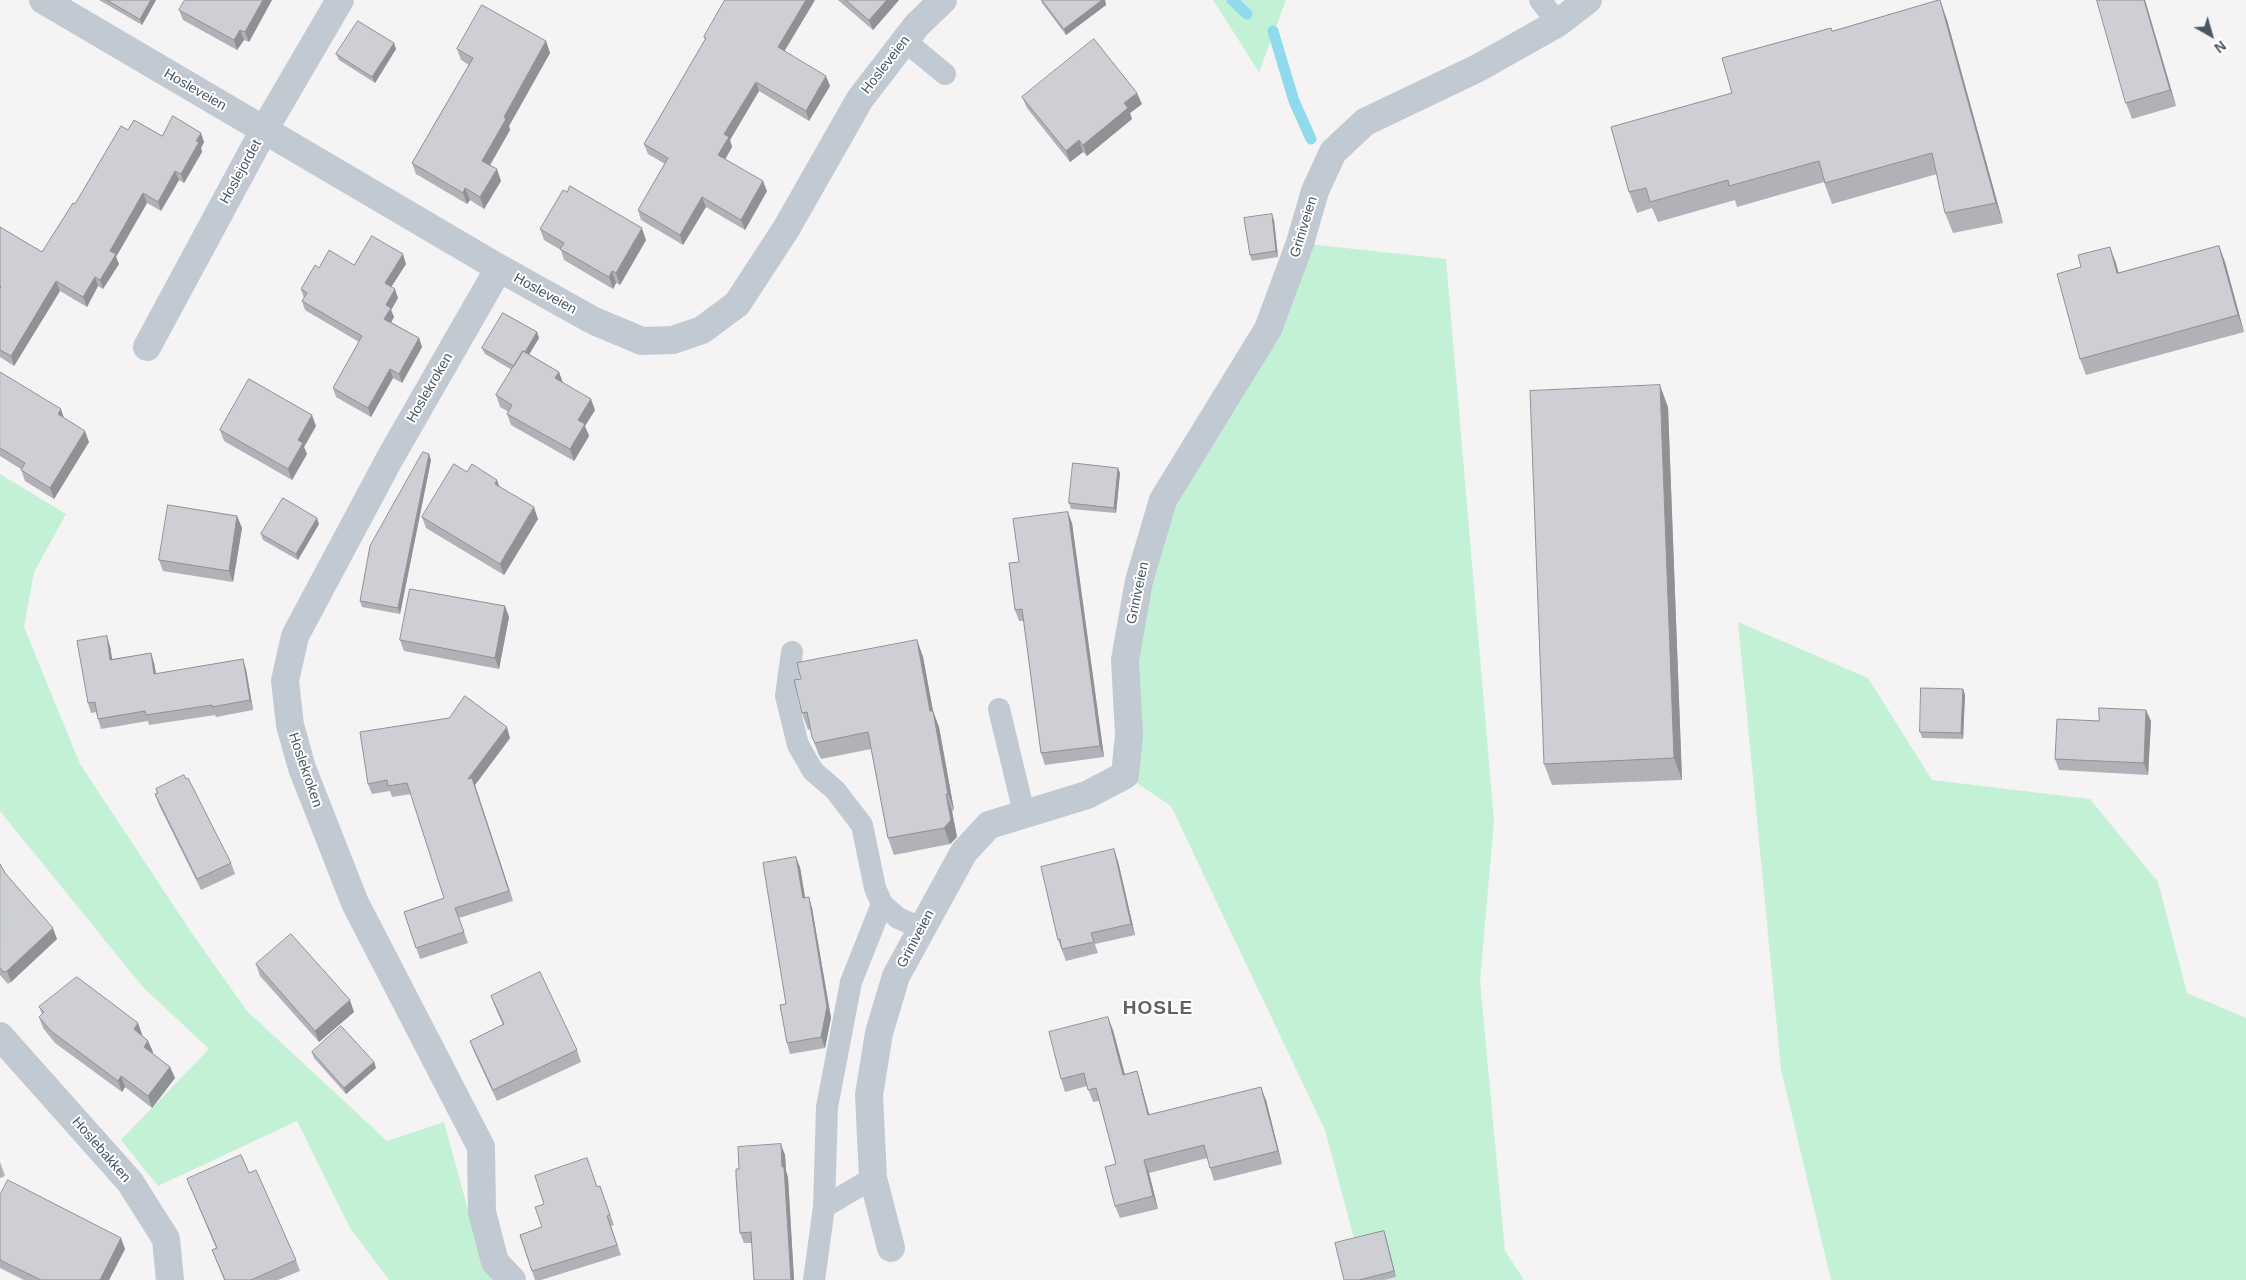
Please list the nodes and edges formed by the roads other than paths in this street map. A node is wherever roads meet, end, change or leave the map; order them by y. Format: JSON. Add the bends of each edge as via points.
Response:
{"nodes":[{"id":1,"x":43,"y":0,"type":"edge"},
{"id":2,"x":340,"y":0,"type":"edge"},
{"id":3,"x":943,"y":0,"type":"edge"},
{"id":4,"x":1540,"y":0,"type":"edge"},
{"id":5,"x":1588,"y":0,"type":"edge"},
{"id":6,"x":1558,"y":23,"type":"junction"},
{"id":7,"x":905,"y":41,"type":"junction"},
{"id":8,"x":945,"y":74,"type":"dead end"},
{"id":9,"x":264,"y":130,"type":"junction"},
{"id":10,"x":498,"y":268,"type":"junction"},
{"id":11,"x":147,"y":347,"type":"dead end"},
{"id":12,"x":792,"y":652,"type":"dead end"},
{"id":13,"x":999,"y":709,"type":"dead end"},
{"id":14,"x":1024,"y":814,"type":"junction"},
{"id":15,"x":882,"y":904,"type":"junction"},
{"id":16,"x":921,"y":928,"type":"junction"},
{"id":17,"x":0,"y":1036,"type":"edge"},
{"id":18,"x":873,"y":1178,"type":"junction"},
{"id":19,"x":824,"y":1207,"type":"junction"},
{"id":20,"x":890,"y":1248,"type":"dead end"},
{"id":21,"x":170,"y":1280,"type":"edge"},
{"id":22,"x":512,"y":1280,"type":"edge"},
{"id":23,"x":814,"y":1280,"type":"edge"}],
"edges":[{"from":1,"to":9,"type":"street","name":"Hosleveien"},
{"from":2,"to":9,"type":"street","name":"Hoslejordet"},
{"from":3,"to":7,"type":"street","name":"Hosleveien"},
{"from":4,"to":6,"type":"lane"},
{"from":5,"to":6,"type":"street","name":"Griniveien"},
{"from":6,"to":14,"type":"street","name":"Griniveien","via":[[1478,68],[1365,122],[1333,152],[1315,191],[1268,329],[1163,500],[1139,581],[1126,660],[1129,735],[1125,775],[1087,795]]},
{"from":7,"to":8,"type":"lane"},
{"from":7,"to":10,"type":"street","name":"Hosleveien","via":[[860,99],[786,229],[736,304],[702,330],[673,340],[642,341],[594,321]]},
{"from":9,"to":10,"type":"street","name":"Hosleveien"},
{"from":9,"to":11,"type":"street","name":"Hoslejordet"},
{"from":10,"to":22,"type":"street","name":"Hoslekroken","via":[[390,458],[295,636],[285,681],[290,726],[302,768],[355,903],[482,1148],[482,1212],[495,1262]]},
{"from":12,"to":15,"type":"lane","via":[[786,696],[798,745],[813,771],[835,790],[862,825],[875,888]]},
{"from":13,"to":14,"type":"lane"},
{"from":14,"to":16,"type":"street","name":"Griniveien","via":[[988,825],[964,852]]},
{"from":15,"to":16,"type":"lane","via":[[898,918]]},
{"from":15,"to":19,"type":"lane","via":[[851,982],[827,1107]]},
{"from":16,"to":18,"type":"street","name":"Griniveien","via":[[896,976],[879,1033],[869,1095]]},
{"from":17,"to":21,"type":"street","name":"Hoslebakken","via":[[130,1182],[166,1239]]},
{"from":18,"to":19,"type":"lane"},
{"from":18,"to":20,"type":"street","name":"Griniveien"},
{"from":19,"to":23,"type":"lane"}]}
